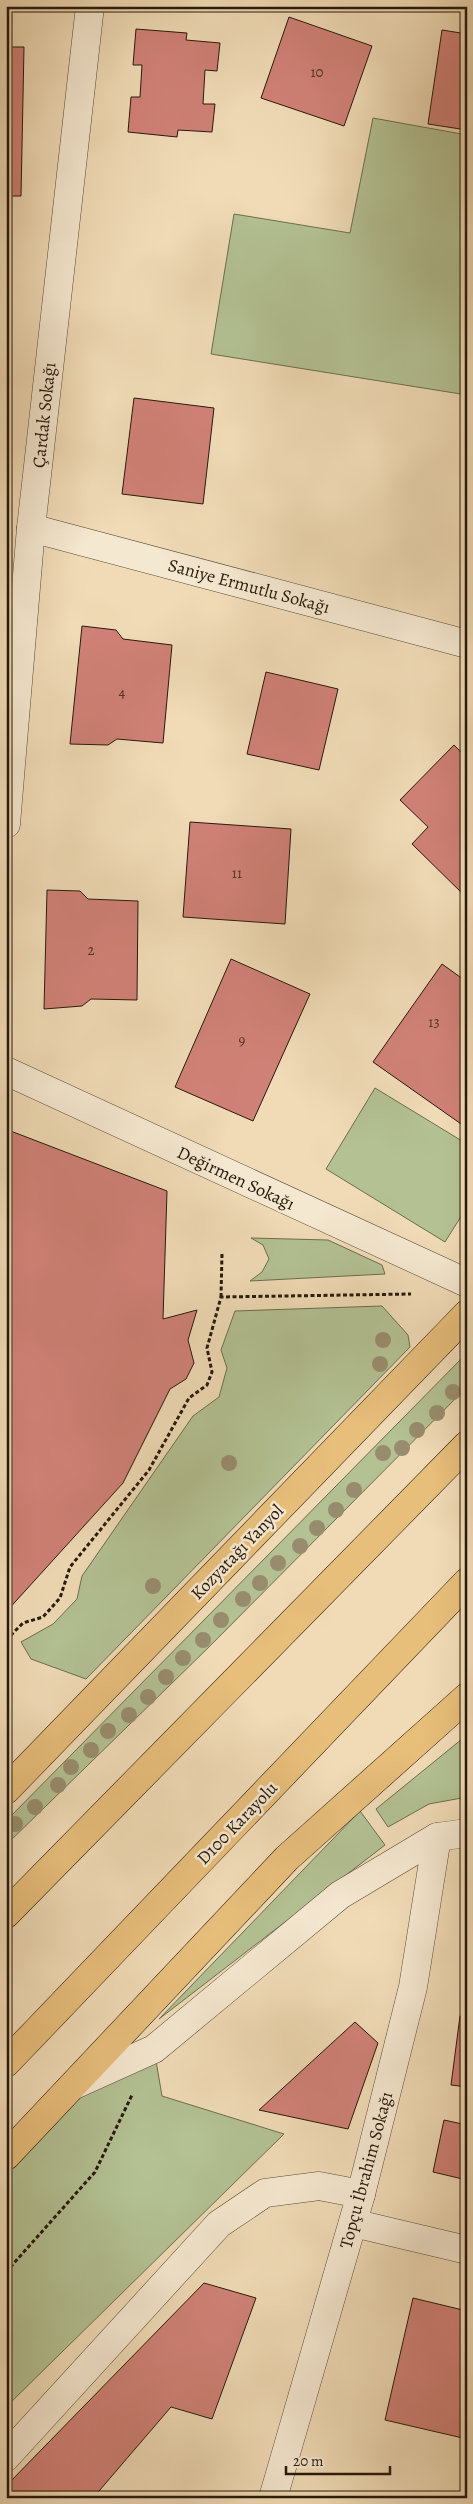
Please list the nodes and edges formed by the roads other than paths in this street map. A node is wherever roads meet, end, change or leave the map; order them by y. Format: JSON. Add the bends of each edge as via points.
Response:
{"nodes":[{"id":1,"x":90,"y":6,"type":"edge"},
{"id":2,"x":31,"y":528,"type":"junction"},
{"id":3,"x":467,"y":644,"type":"edge"},
{"id":4,"x":6,"y":824,"type":"edge"},
{"id":5,"x":6,"y":1071,"type":"edge"},
{"id":6,"x":467,"y":1283,"type":"edge"},
{"id":7,"x":467,"y":1314,"type":"edge"},
{"id":8,"x":467,"y":1445,"type":"edge"},
{"id":9,"x":467,"y":1582,"type":"edge"},
{"id":10,"x":467,"y":1697,"type":"edge"},
{"id":11,"x":6,"y":1790,"type":"edge"},
{"id":12,"x":467,"y":1833,"type":"edge"},
{"id":13,"x":437,"y":1837,"type":"junction"},
{"id":14,"x":6,"y":1914,"type":"edge"},
{"id":15,"x":6,"y":2063,"type":"edge"},
{"id":16,"x":72,"y":2086,"type":"junction"},
{"id":17,"x":6,"y":2156,"type":"edge"},
{"id":18,"x":361,"y":2194,"type":"junction"},
{"id":19,"x":353,"y":2223,"type":"junction"},
{"id":20,"x":467,"y":2250,"type":"edge"},
{"id":21,"x":6,"y":2457,"type":"edge"},
{"id":22,"x":272,"y":2498,"type":"edge"}],
"edges":[{"from":1,"to":2,"type":"street","name":"Çardak Sokağı"},
{"from":2,"to":3,"type":"street","name":"Saniye Ermutlu Sokağı"},
{"from":2,"to":4,"type":"street","name":"Çardak Sokağı"},
{"from":5,"to":6,"type":"street","name":"Değirmen Sokağı"},
{"from":7,"to":11,"type":"main road","name":"Kozyatağı Yanyol"},
{"from":8,"to":14,"type":"main road"},
{"from":9,"to":15,"type":"main road","name":"D100 Karayolu"},
{"from":10,"to":16,"type":"main road","via":[[287,1858]]},
{"from":12,"to":13,"type":"street"},
{"from":13,"to":16,"type":"street","via":[[340,1895],[154,2049]]},
{"from":13,"to":18,"type":"street","name":"Topçu İbrahim Sokağı","via":[[414,1987]]},
{"from":16,"to":17,"type":"main road"},
{"from":18,"to":19,"type":"street","name":"Topçu İbrahim Sokağı"},
{"from":18,"to":21,"type":"street","via":[[319,2186],[265,2193],[219,2224]]},
{"from":19,"to":20,"type":"street"},
{"from":19,"to":22,"type":"street","name":"Topçu İbrahim Sokağı"}]}
